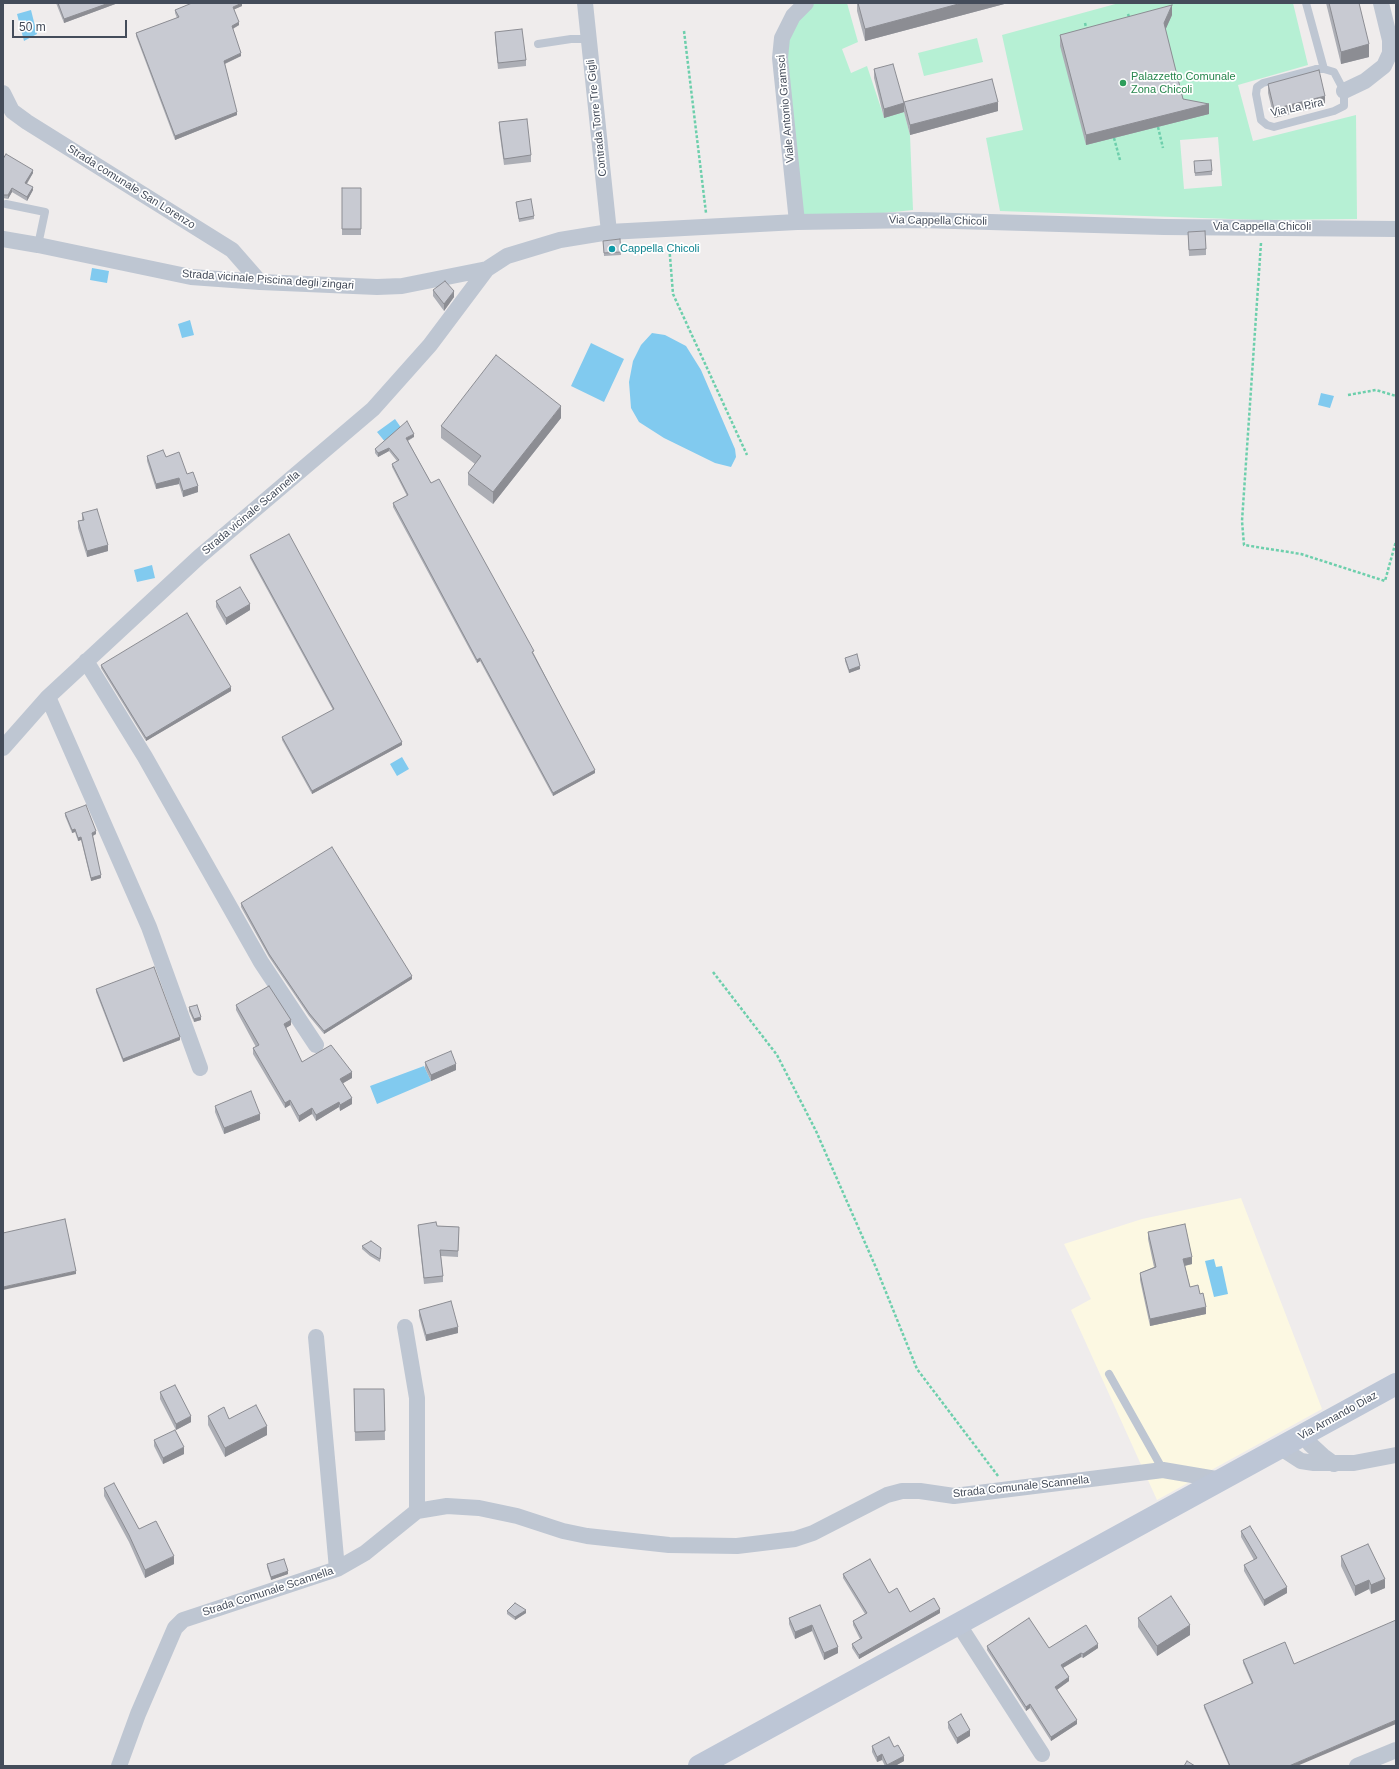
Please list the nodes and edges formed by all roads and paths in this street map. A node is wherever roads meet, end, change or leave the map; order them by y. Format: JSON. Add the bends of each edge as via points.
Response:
{"nodes":[{"id":1,"x":585,"y":3,"type":"edge"},
{"id":2,"x":806,"y":3,"type":"edge"},
{"id":3,"x":1306,"y":3,"type":"edge"},
{"id":4,"x":1381,"y":3,"type":"edge"},
{"id":5,"x":1128,"y":14,"type":"dead end"},
{"id":6,"x":1085,"y":23,"type":"dead end"},
{"id":7,"x":1131,"y":26,"type":"edge"},
{"id":8,"x":684,"y":31,"type":"dead end"},
{"id":9,"x":1089,"y":38,"type":"edge"},
{"id":10,"x":589,"y":39,"type":"junction"},
{"id":11,"x":538,"y":44,"type":"dead end"},
{"id":12,"x":1324,"y":68,"type":"junction"},
{"id":13,"x":1344,"y":91,"type":"junction"},
{"id":14,"x":3,"y":93,"type":"edge"},
{"id":15,"x":1158,"y":127,"type":"edge"},
{"id":16,"x":1114,"y":138,"type":"edge"},
{"id":17,"x":1163,"y":148,"type":"dead end"},
{"id":18,"x":1120,"y":160,"type":"dead end"},
{"id":19,"x":6,"y":204,"type":"dead end"},
{"id":20,"x":797,"y":222,"type":"junction"},
{"id":21,"x":708,"y":227,"type":"junction"},
{"id":22,"x":1262,"y":227,"type":"junction"},
{"id":23,"x":668,"y":229,"type":"junction"},
{"id":24,"x":1396,"y":229,"type":"edge"},
{"id":25,"x":609,"y":232,"type":"junction"},
{"id":26,"x":3,"y":239,"type":"edge"},
{"id":27,"x":38,"y":245,"type":"junction"},
{"id":28,"x":488,"y":269,"type":"junction"},
{"id":29,"x":260,"y":282,"type":"junction"},
{"id":30,"x":1348,"y":395,"type":"dead end"},
{"id":31,"x":1396,"y":396,"type":"edge"},
{"id":32,"x":747,"y":455,"type":"dead end"},
{"id":33,"x":1396,"y":541,"type":"edge"},
{"id":34,"x":86,"y":661,"type":"junction"},
{"id":35,"x":48,"y":697,"type":"junction"},
{"id":36,"x":3,"y":748,"type":"edge"},
{"id":37,"x":713,"y":972,"type":"dead end"},
{"id":38,"x":316,"y":1045,"type":"dead end"},
{"id":39,"x":200,"y":1068,"type":"dead end"},
{"id":40,"x":404,"y":1327,"type":"dead end"},
{"id":41,"x":316,"y":1337,"type":"dead end"},
{"id":42,"x":1109,"y":1374,"type":"dead end"},
{"id":43,"x":1396,"y":1384,"type":"edge"},
{"id":44,"x":1305,"y":1435,"type":"junction"},
{"id":45,"x":1281,"y":1448,"type":"junction"},
{"id":46,"x":1396,"y":1455,"type":"edge"},
{"id":47,"x":1334,"y":1464,"type":"junction"},
{"id":48,"x":1164,"y":1470,"type":"junction"},
{"id":49,"x":1222,"y":1480,"type":"junction"},
{"id":50,"x":1008,"y":1491,"type":"junction"},
{"id":51,"x":417,"y":1511,"type":"junction"},
{"id":52,"x":337,"y":1569,"type":"junction"},
{"id":53,"x":959,"y":1625,"type":"junction"},
{"id":54,"x":1396,"y":1750,"type":"edge"},
{"id":55,"x":1042,"y":1754,"type":"dead end"},
{"id":56,"x":119,"y":1766,"type":"edge"},
{"id":57,"x":699,"y":1766,"type":"edge"},
{"id":58,"x":1357,"y":1766,"type":"edge"}],
"edges":[{"from":1,"to":10,"type":"street","name":"Contrada Torre Tre Gigli"},
{"from":2,"to":20,"type":"street","name":"Viale Antonio Gramsci","via":[[792,16],[782,38],[780,58]]},
{"from":3,"to":12,"type":"lane"},
{"from":4,"to":13,"type":"street","via":[[1390,40],[1390,53],[1384,66],[1365,81]]},
{"from":5,"to":7,"type":"path"},
{"from":6,"to":9,"type":"path"},
{"from":8,"to":21,"type":"path"},
{"from":10,"to":11,"type":"lane"},
{"from":10,"to":25,"type":"street","name":"Contrada Torre Tre Gigli"},
{"from":12,"to":13,"type":"lane","via":[[1334,72]]},
{"from":12,"to":13,"type":"lane","name":"Via La Pira","via":[[1262,83],[1257,87],[1261,120],[1267,125],[1274,126],[1334,111],[1344,106]]},
{"from":14,"to":29,"type":"street","name":"Strada comunale San Lorenzo","via":[[12,111],[27,122],[232,250]]},
{"from":15,"to":17,"type":"path"},
{"from":16,"to":18,"type":"path"},
{"from":19,"to":27,"type":"lane","via":[[45,212]]},
{"from":20,"to":21,"type":"street","name":"Via Cappella Chicoli"},
{"from":20,"to":22,"type":"street","name":"Via Cappella Chicoli","via":[[920,220],[1164,227]]},
{"from":21,"to":23,"type":"street","name":"Via Cappella Chicoli"},
{"from":22,"to":24,"type":"street","name":"Via Cappella Chicoli"},
{"from":22,"to":33,"type":"path","via":[[1242,521],[1244,545],[1300,554],[1385,580]]},
{"from":23,"to":25,"type":"street","name":"Via Cappella Chicoli"},
{"from":23,"to":32,"type":"path","via":[[673,294]]},
{"from":25,"to":28,"type":"street","name":"Via Cappella Chicoli","via":[[560,240],[507,256]]},
{"from":26,"to":27,"type":"street","name":"Strada vicinale Piscina degli zingari"},
{"from":27,"to":29,"type":"street","name":"Strada vicinale Piscina degli zingari","via":[[191,277]]},
{"from":28,"to":29,"type":"street","name":"Strada vicinale Piscina degli zingari","via":[[402,286]]},
{"from":28,"to":34,"type":"street","name":"Strada vicinale Scannella","via":[[430,345],[373,409],[199,557]]},
{"from":30,"to":31,"type":"path","via":[[1376,390]]},
{"from":34,"to":35,"type":"street","name":"Strada vicinale Scannella"},
{"from":34,"to":38,"type":"street","via":[[145,757],[261,962]]},
{"from":35,"to":36,"type":"street","name":"Strada vicinale Scannella"},
{"from":35,"to":39,"type":"street","via":[[149,927]]},
{"from":37,"to":50,"type":"path","via":[[777,1055],[816,1131],[917,1369]]},
{"from":40,"to":51,"type":"street","via":[[417,1398]]},
{"from":41,"to":52,"type":"street"},
{"from":42,"to":48,"type":"lane"},
{"from":43,"to":44,"type":"main road","name":"Via Armando Diaz"},
{"from":44,"to":45,"type":"main road","name":"Via Armando Diaz"},
{"from":44,"to":47,"type":"street","via":[[1310,1444]]},
{"from":45,"to":47,"type":"street","via":[[1301,1461]]},
{"from":45,"to":49,"type":"main road","name":"Via Armando Diaz"},
{"from":46,"to":47,"type":"street","via":[[1364,1462]]},
{"from":48,"to":49,"type":"street","name":"Strada Comunale Scannella"},
{"from":48,"to":50,"type":"street","name":"Strada Comunale Scannella"},
{"from":49,"to":53,"type":"main road","name":"Via Armando Diaz"},
{"from":50,"to":51,"type":"street","name":"Strada Comunale Scannella","via":[[954,1496],[902,1491],[887,1495],[795,1539],[737,1546],[669,1545],[587,1536],[479,1508],[447,1506]]},
{"from":51,"to":52,"type":"street","name":"Strada Comunale Scannella","via":[[365,1553]]},
{"from":52,"to":56,"type":"street","name":"Strada Comunale Scannella","via":[[183,1620],[175,1628]]},
{"from":53,"to":55,"type":"street"},
{"from":53,"to":57,"type":"main road","name":"Via Armando Diaz"},
{"from":54,"to":58,"type":"street"}]}
